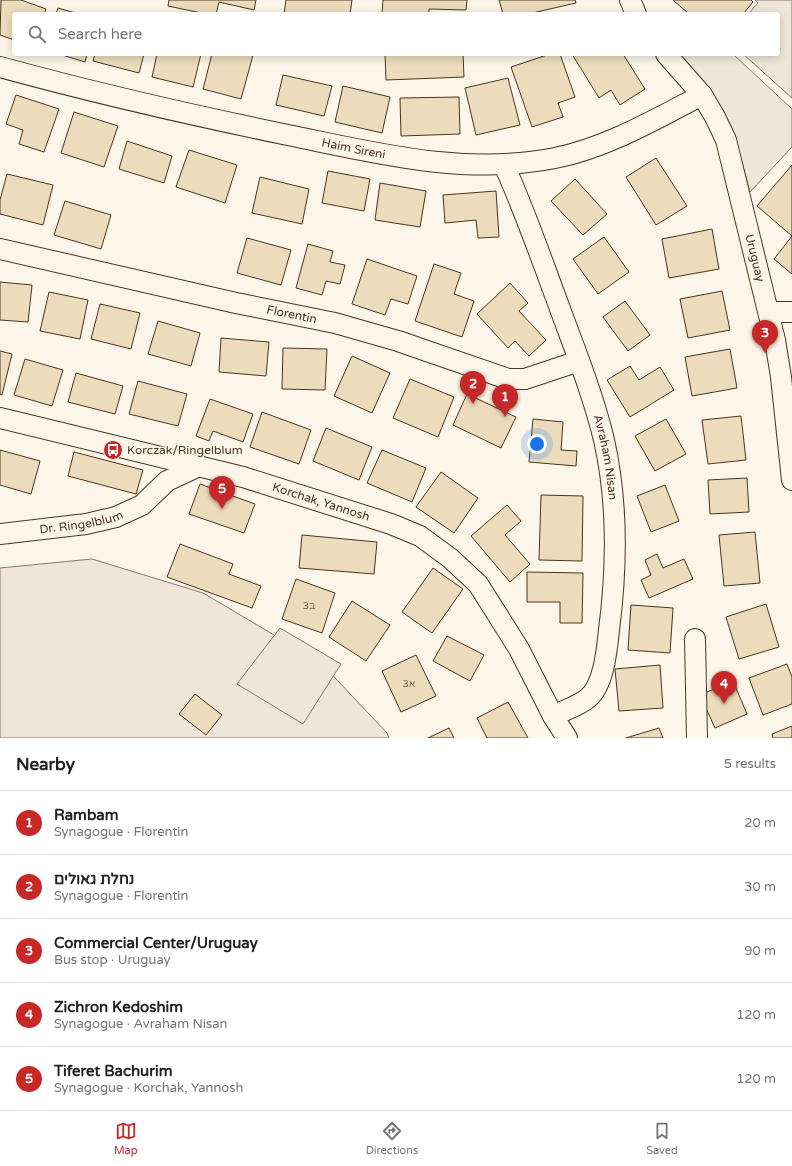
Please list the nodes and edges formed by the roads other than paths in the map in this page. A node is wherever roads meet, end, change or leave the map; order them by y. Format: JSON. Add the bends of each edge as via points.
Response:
{"nodes":[{"id":1,"x":630,"y":0,"type":"edge"},
{"id":2,"x":635,"y":12,"type":"edge"},
{"id":3,"x":668,"y":56,"type":"edge"},
{"id":4,"x":0,"y":67,"type":"edge"},
{"id":5,"x":702,"y":95,"type":"junction"},
{"id":6,"x":504,"y":165,"type":"junction"},
{"id":7,"x":0,"y":249,"type":"edge"},
{"id":8,"x":769,"y":312,"type":"junction"},
{"id":9,"x":792,"y":312,"type":"edge"},
{"id":10,"x":578,"y":361,"type":"junction"},
{"id":11,"x":0,"y":418,"type":"edge"},
{"id":12,"x":151,"y":455,"type":"junction"},
{"id":13,"x":199,"y":466,"type":"junction"},
{"id":14,"x":792,"y":480,"type":"edge"},
{"id":15,"x":154,"y":492,"type":"junction"},
{"id":16,"x":0,"y":534,"type":"edge"},
{"id":17,"x":695,"y":639,"type":"dead end"},
{"id":18,"x":553,"y":716,"type":"junction"},
{"id":19,"x":567,"y":738,"type":"edge"},
{"id":20,"x":697,"y":738,"type":"edge"}],
"edges":[{"from":1,"to":2,"type":"street"},
{"from":3,"to":5,"type":"street","name":"Uruguay"},
{"from":4,"to":6,"type":"street","name":"Haim Sireni","via":[[187,114],[398,158],[473,165]]},
{"from":5,"to":6,"type":"street","name":"Haim Sireni","via":[[647,124],[592,147],[556,158]]},
{"from":5,"to":8,"type":"street","name":"Uruguay","via":[[726,140]]},
{"from":6,"to":10,"type":"street","name":"Avraham Nisan","via":[[522,204]]},
{"from":7,"to":10,"type":"street","name":"Florentin","via":[[335,323],[398,341],[508,379],[525,379]]},
{"from":8,"to":9,"type":"street"},
{"from":8,"to":14,"type":"street","name":"Uruguay","via":[[781,377]]},
{"from":10,"to":18,"type":"street","name":"Avraham Nisan","via":[[604,441],[611,488],[615,529],[613,600],[600,680],[589,698]]},
{"from":11,"to":12,"type":"street","name":"Korchak, Yannosh"},
{"from":12,"to":13,"type":"street","name":"Korchak, Yannosh"},
{"from":12,"to":15,"type":"street","via":[[156,470],[157,486]]},
{"from":13,"to":15,"type":"street","name":"Dr. Ringelblum","via":[[178,475]]},
{"from":13,"to":18,"type":"street","name":"Korchak, Yannosh","via":[[243,477],[391,524],[420,536],[450,558],[478,584],[519,649]]},
{"from":15,"to":16,"type":"street","name":"Dr. Ringelblum","via":[[142,505],[116,517],[86,524]]},
{"from":17,"to":20,"type":"street"},
{"from":18,"to":19,"type":"street"}]}
